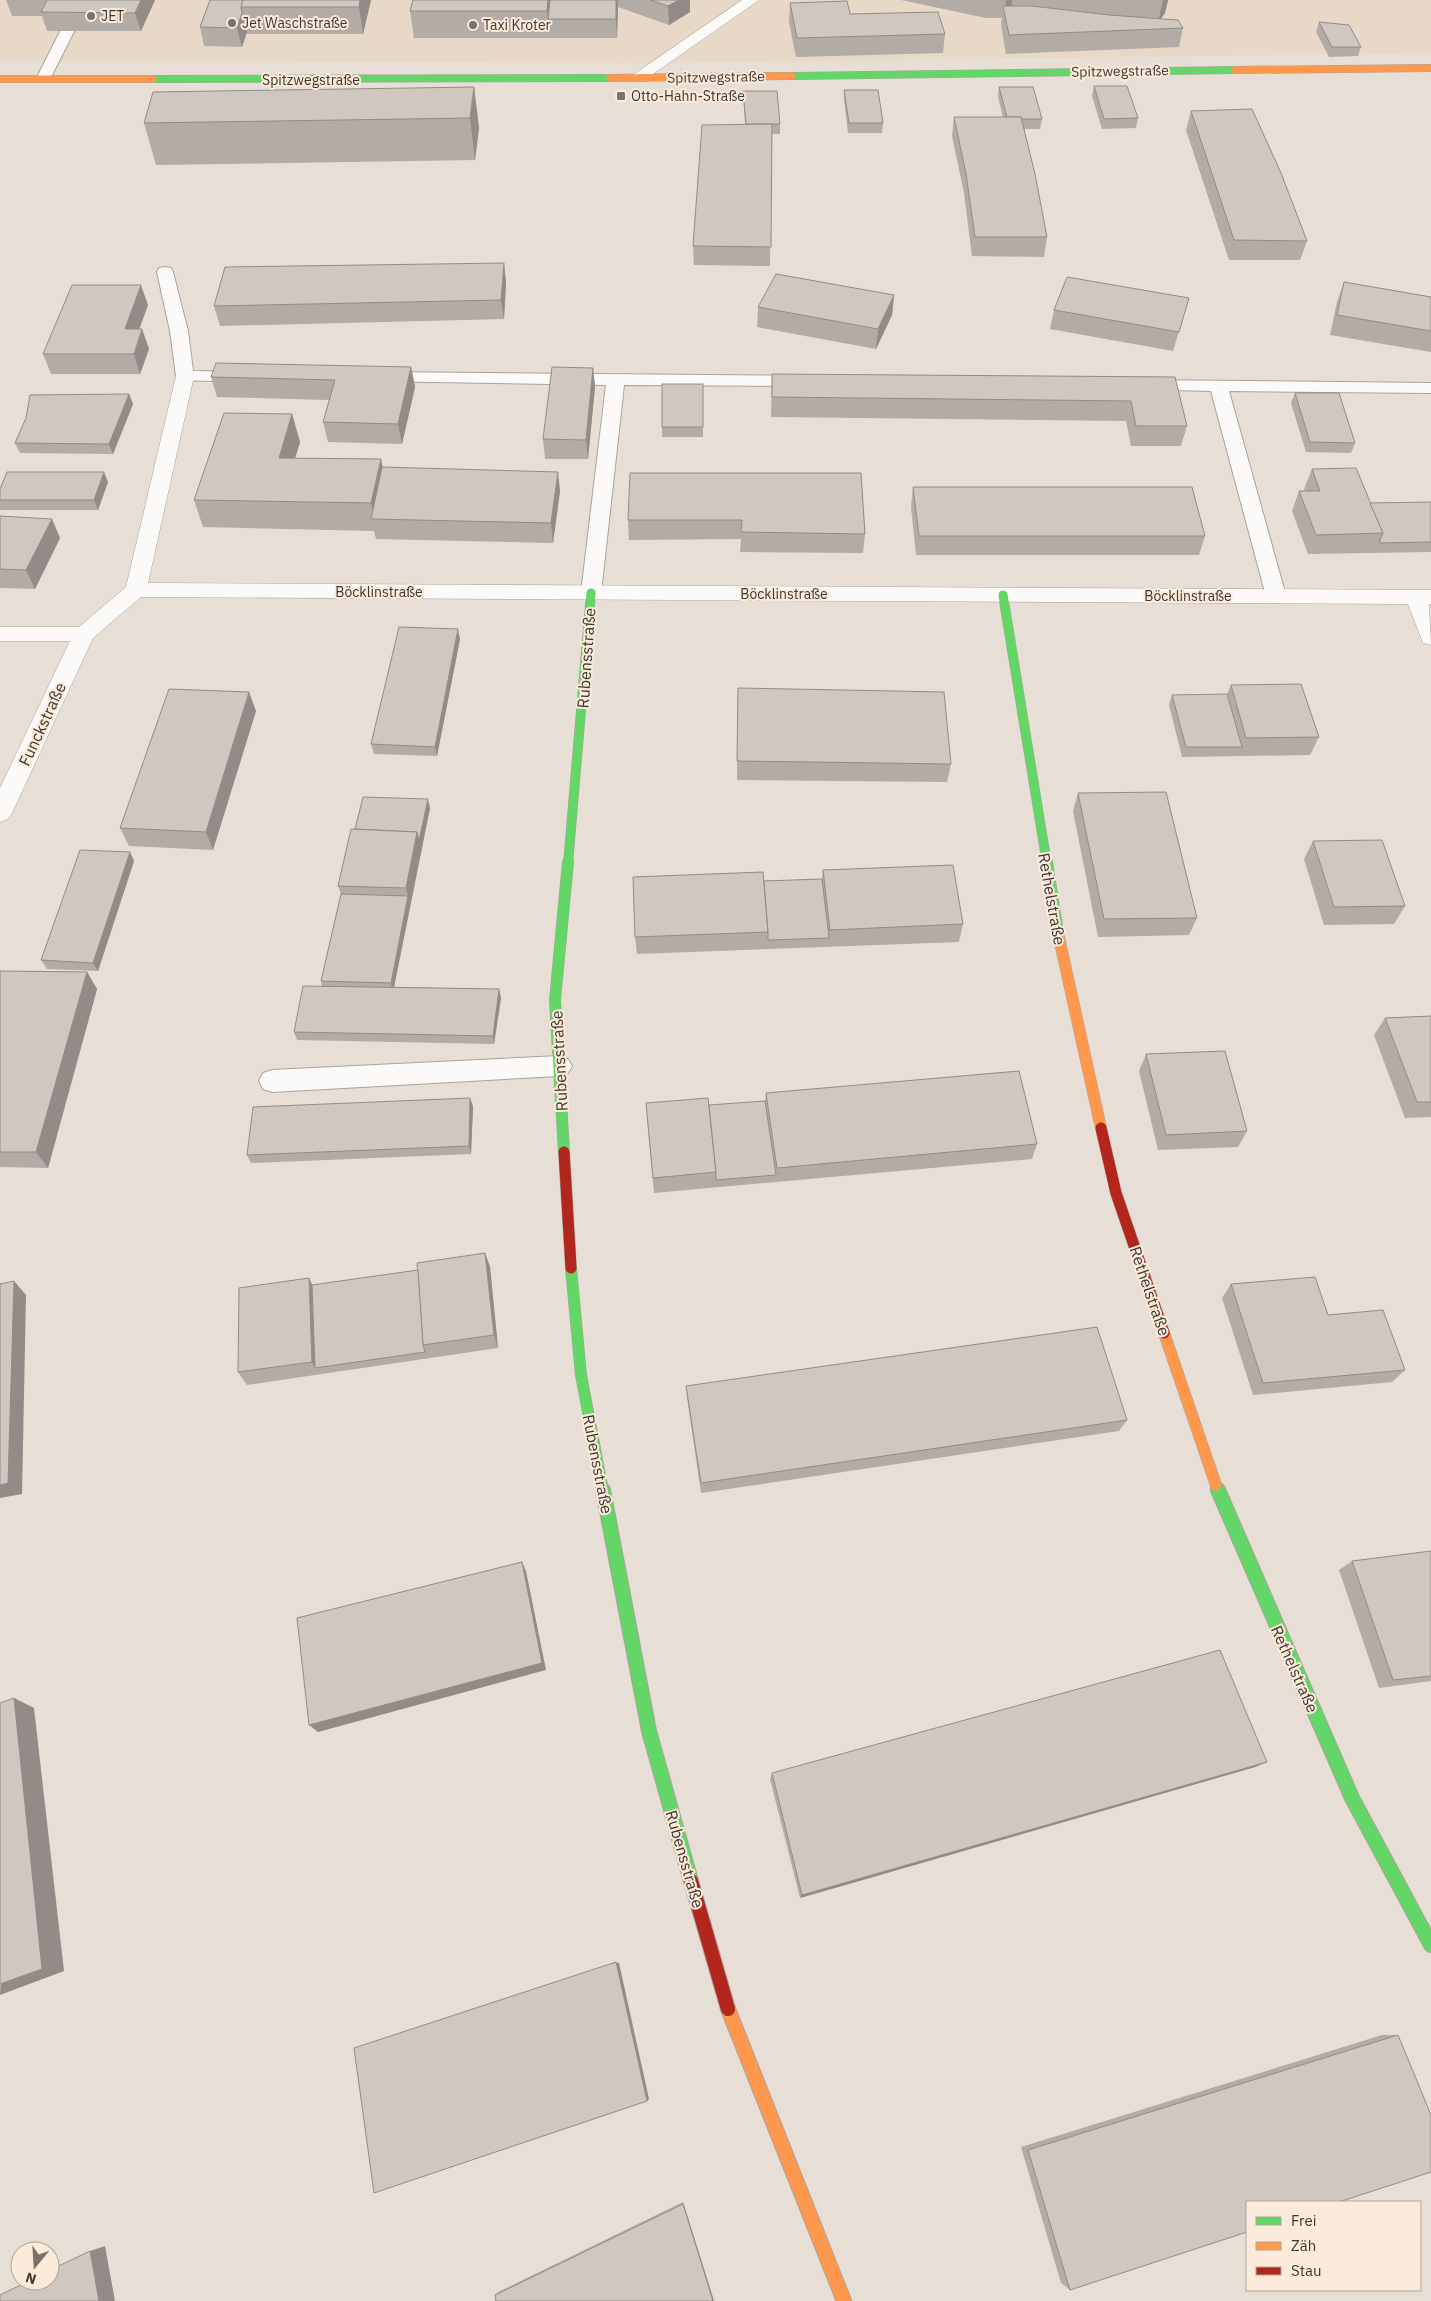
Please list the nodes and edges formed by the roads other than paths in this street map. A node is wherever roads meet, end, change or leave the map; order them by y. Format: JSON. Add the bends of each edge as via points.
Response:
{"nodes":[{"id":1,"x":83,"y":0,"type":"edge"},
{"id":2,"x":752,"y":0,"type":"edge"},
{"id":3,"x":1431,"y":68,"type":"edge"},
{"id":4,"x":638,"y":78,"type":"junction"},
{"id":5,"x":0,"y":79,"type":"edge"},
{"id":6,"x":43,"y":79,"type":"junction"},
{"id":7,"x":165,"y":272,"type":"dead end"},
{"id":8,"x":185,"y":376,"type":"junction"},
{"id":9,"x":263,"y":377,"type":"edge"},
{"id":10,"x":360,"y":377,"type":"edge"},
{"id":11,"x":616,"y":378,"type":"junction"},
{"id":12,"x":822,"y":381,"type":"edge"},
{"id":13,"x":1125,"y":385,"type":"edge"},
{"id":14,"x":1219,"y":386,"type":"junction"},
{"id":15,"x":1431,"y":388,"type":"edge"},
{"id":16,"x":136,"y":590,"type":"junction"},
{"id":17,"x":590,"y":593,"type":"junction"},
{"id":18,"x":1003,"y":595,"type":"junction"},
{"id":19,"x":1276,"y":596,"type":"junction"},
{"id":20,"x":1423,"y":597,"type":"edge"},
{"id":21,"x":0,"y":634,"type":"edge"},
{"id":22,"x":84,"y":634,"type":"junction"},
{"id":23,"x":1431,"y":638,"type":"edge"},
{"id":24,"x":0,"y":813,"type":"edge"},
{"id":25,"x":559,"y":1066,"type":"junction"},
{"id":26,"x":272,"y":1080,"type":"dead end"},
{"id":27,"x":1431,"y":1945,"type":"edge"},
{"id":28,"x":844,"y":2301,"type":"edge"}],
"edges":[{"from":1,"to":6,"type":"lane"},
{"from":2,"to":4,"type":"street"},
{"from":3,"to":4,"type":"street","name":"Spitzwegstraße"},
{"from":4,"to":6,"type":"street","name":"Spitzwegstraße"},
{"from":5,"to":6,"type":"street","name":"Spitzwegstraße"},
{"from":7,"to":8,"type":"lane","via":[[179,331]]},
{"from":8,"to":9,"type":"lane"},
{"from":8,"to":16,"type":"street"},
{"from":10,"to":11,"type":"lane"},
{"from":11,"to":12,"type":"lane"},
{"from":11,"to":17,"type":"lane"},
{"from":13,"to":14,"type":"lane"},
{"from":14,"to":15,"type":"lane"},
{"from":14,"to":19,"type":"lane"},
{"from":16,"to":17,"type":"street","name":"Böcklinstraße"},
{"from":16,"to":22,"type":"street"},
{"from":17,"to":18,"type":"street","name":"Böcklinstraße"},
{"from":17,"to":25,"type":"street","name":"Rubensstraße","via":[[555,1000]]},
{"from":18,"to":19,"type":"street","name":"Böcklinstraße"},
{"from":18,"to":27,"type":"street","name":"Rethelstraße","via":[[1064,967],[1116,1193],[1221,1501],[1352,1798]]},
{"from":19,"to":20,"type":"street","name":"Böcklinstraße"},
{"from":20,"to":23,"type":"street"},
{"from":21,"to":22,"type":"street"},
{"from":22,"to":24,"type":"street","name":"Funckstraße"},
{"from":25,"to":26,"type":"lane"},
{"from":25,"to":28,"type":"street","name":"Rubensstraße","via":[[581,1374],[649,1731],[725,2002]]}]}
